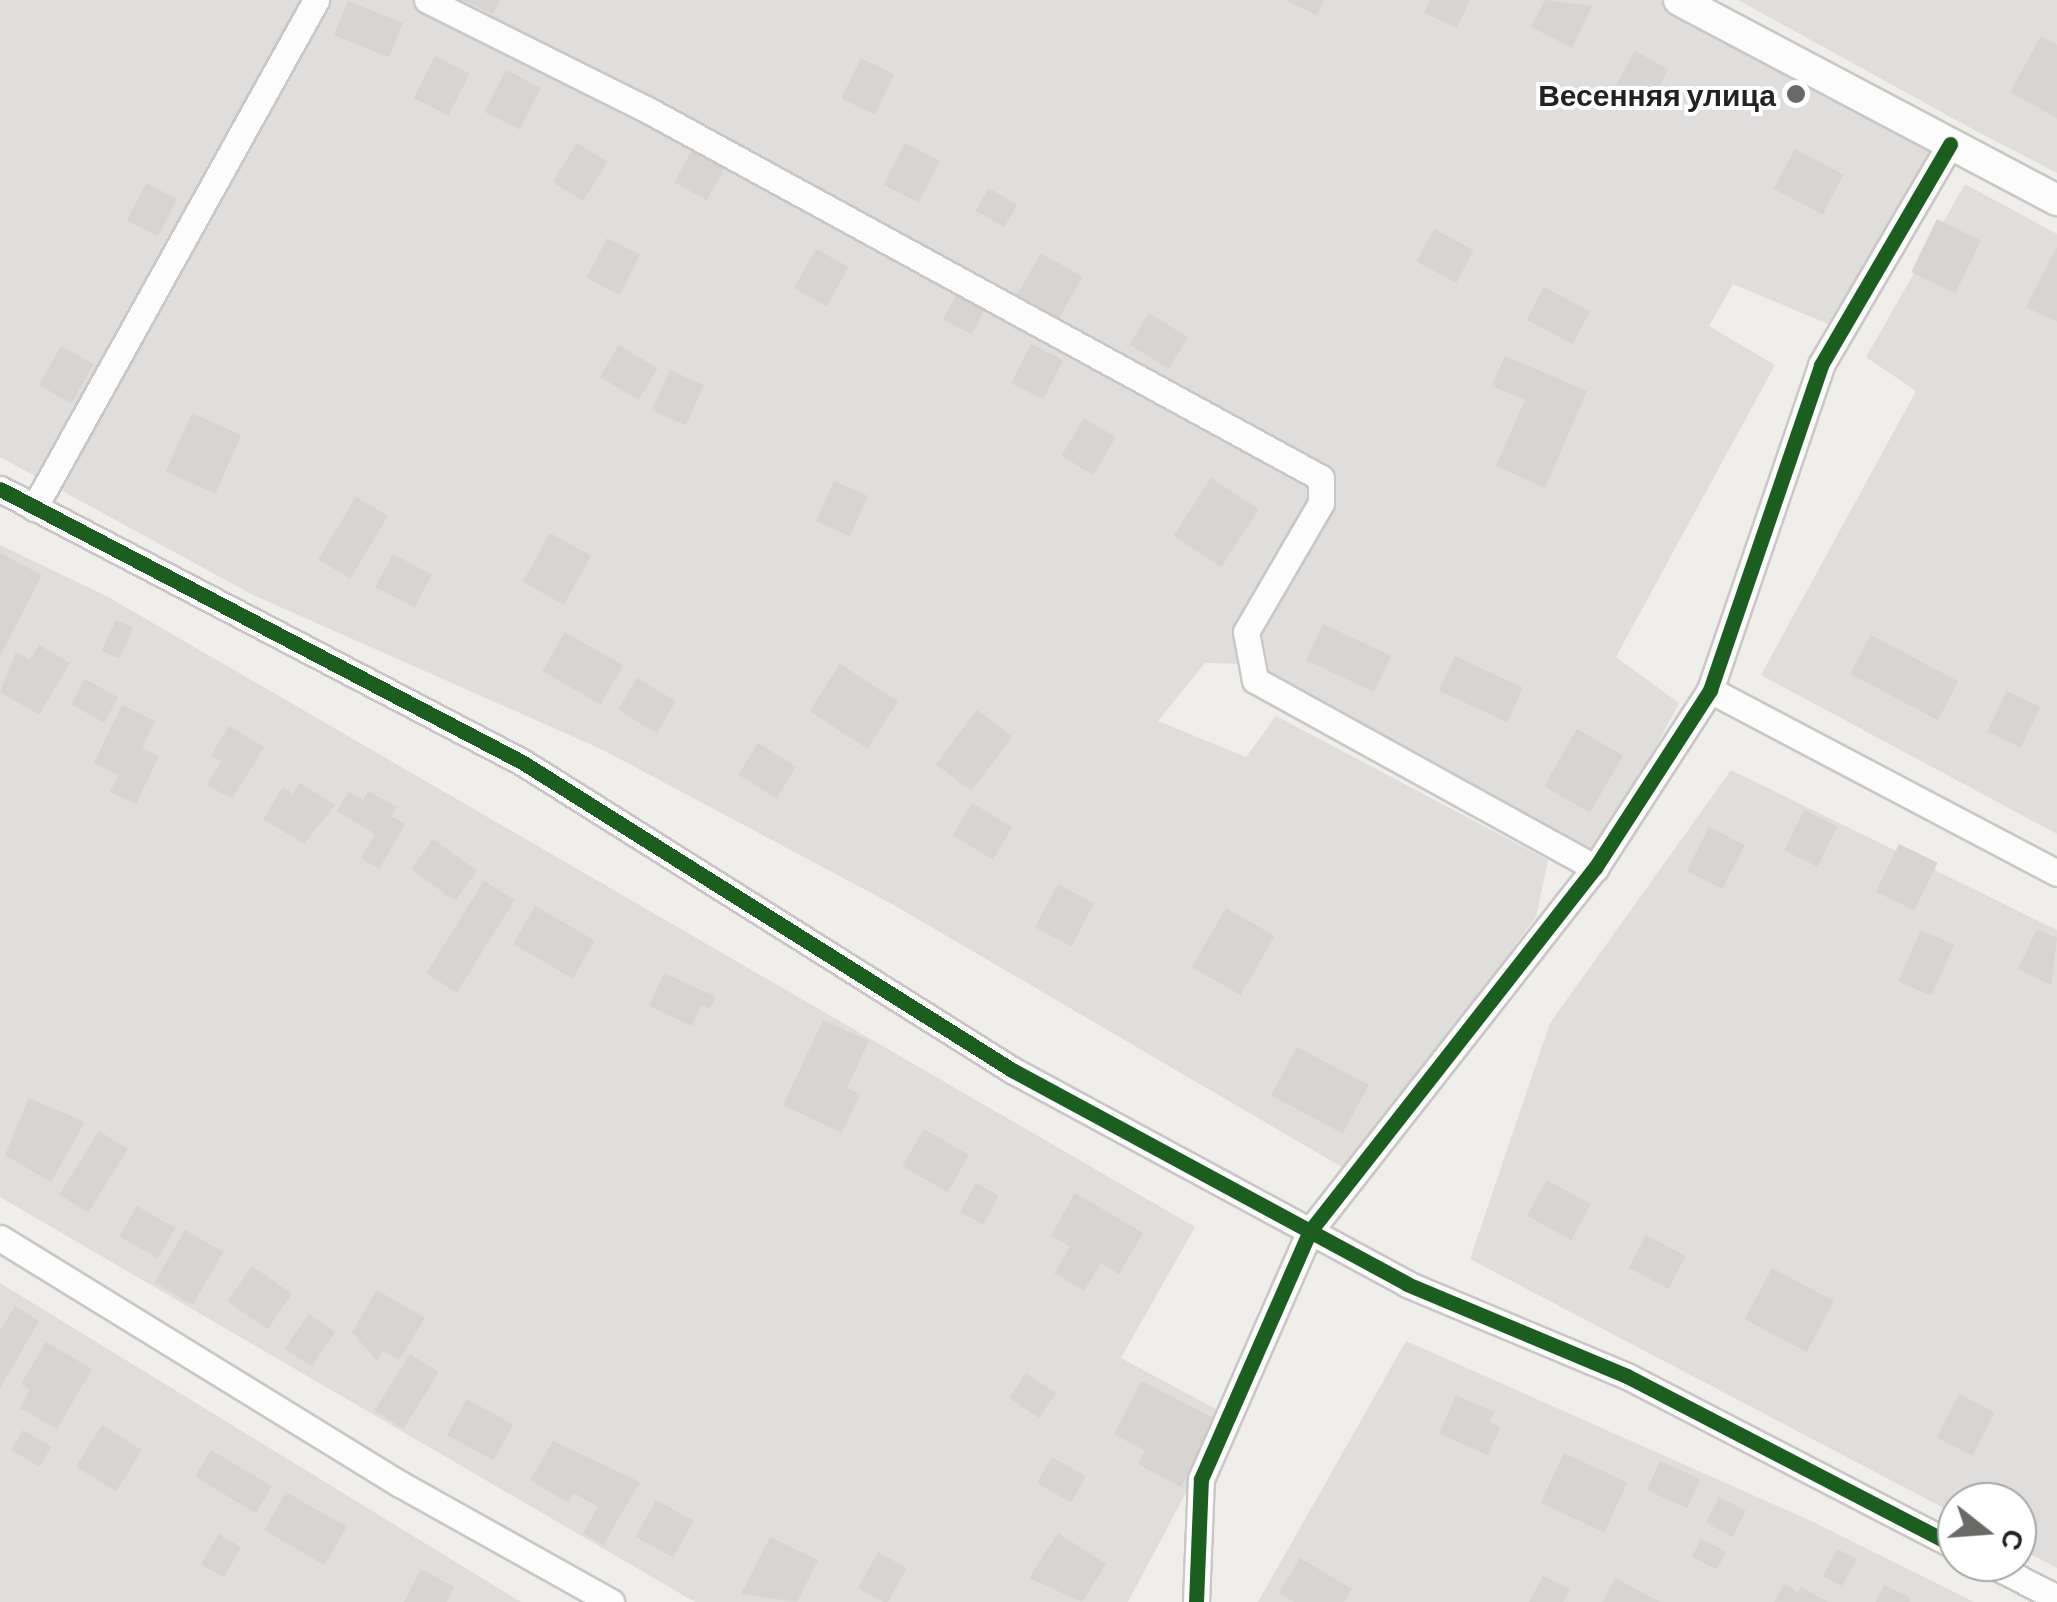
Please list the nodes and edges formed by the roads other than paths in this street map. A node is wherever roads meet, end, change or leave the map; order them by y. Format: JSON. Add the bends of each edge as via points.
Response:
{"nodes":[{"id":1,"x":316,"y":0,"type":"edge"},
{"id":2,"x":427,"y":0,"type":"edge"},
{"id":3,"x":1679,"y":0,"type":"edge"},
{"id":4,"x":1950,"y":144,"type":"junction"},
{"id":5,"x":2057,"y":200,"type":"edge"},
{"id":6,"x":0,"y":489,"type":"edge"},
{"id":7,"x":34,"y":508,"type":"junction"},
{"id":8,"x":1710,"y":690,"type":"junction"},
{"id":9,"x":1595,"y":868,"type":"junction"},
{"id":10,"x":2057,"y":873,"type":"edge"},
{"id":11,"x":1310,"y":1231,"type":"junction"},
{"id":12,"x":0,"y":1238,"type":"edge"},
{"id":13,"x":1937,"y":1536,"type":"edge"},
{"id":14,"x":2026,"y":1582,"type":"edge"},
{"id":15,"x":2057,"y":1598,"type":"edge"},
{"id":16,"x":611,"y":1602,"type":"edge"},
{"id":17,"x":1196,"y":1602,"type":"edge"}],
"edges":[{"from":1,"to":7,"type":"street"},
{"from":2,"to":9,"type":"street","via":[[646,109],[1321,478],[1321,503],[1246,632],[1256,680]]},
{"from":3,"to":4,"type":"street"},
{"from":4,"to":5,"type":"street"},
{"from":4,"to":8,"type":"street","via":[[1821,365]]},
{"from":6,"to":7,"type":"street"},
{"from":7,"to":11,"type":"street","via":[[522,762],[1012,1070]]},
{"from":8,"to":9,"type":"street"},
{"from":8,"to":10,"type":"street"},
{"from":9,"to":11,"type":"street"},
{"from":11,"to":13,"type":"street","via":[[1407,1284],[1627,1376]]},
{"from":11,"to":17,"type":"street","via":[[1201,1479]]},
{"from":12,"to":16,"type":"street","via":[[400,1484]]},
{"from":14,"to":15,"type":"street"}]}
